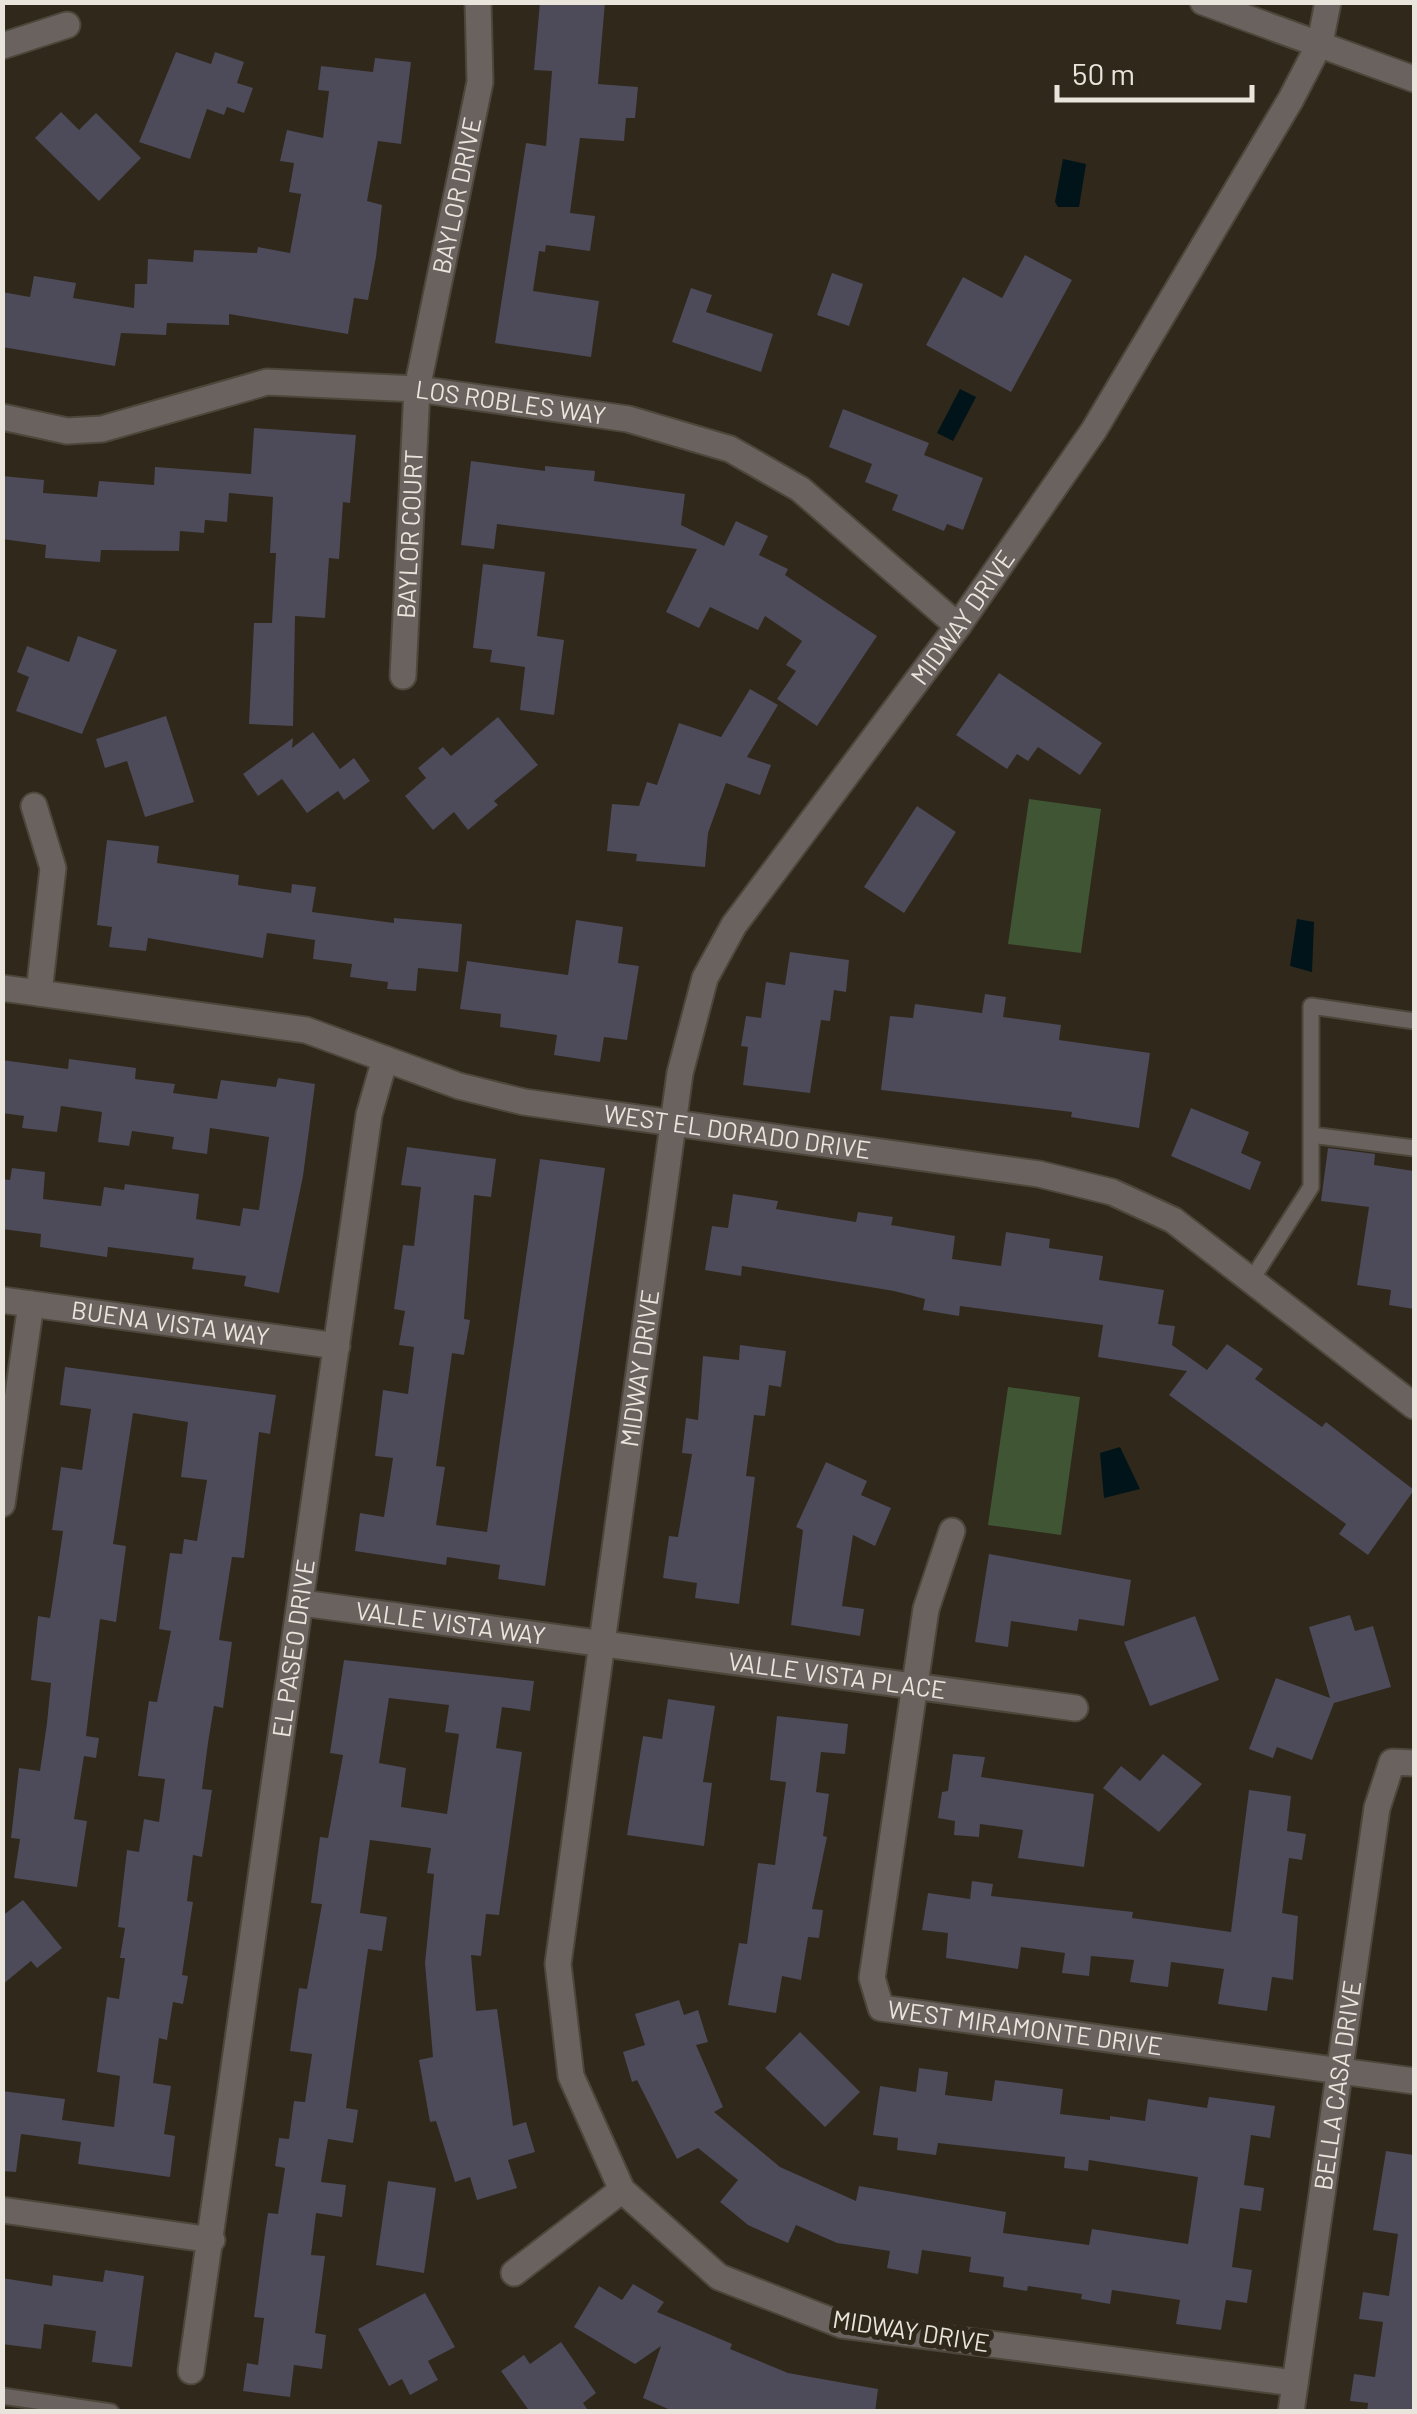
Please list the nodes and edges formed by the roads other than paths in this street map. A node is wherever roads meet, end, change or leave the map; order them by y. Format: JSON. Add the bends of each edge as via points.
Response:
{"nodes":[{"id":1,"x":478,"y":2,"type":"edge"},
{"id":2,"x":1204,"y":2,"type":"edge"},
{"id":3,"x":1328,"y":2,"type":"edge"},
{"id":4,"x":67,"y":25,"type":"dead end"},
{"id":5,"x":1320,"y":42,"type":"junction"},
{"id":6,"x":2,"y":46,"type":"edge"},
{"id":7,"x":1414,"y":79,"type":"edge"},
{"id":8,"x":418,"y":389,"type":"junction"},
{"id":9,"x":2,"y":418,"type":"edge"},
{"id":10,"x":958,"y":626,"type":"junction"},
{"id":11,"x":403,"y":676,"type":"dead end"},
{"id":12,"x":34,"y":806,"type":"dead end"},
{"id":13,"x":2,"y":988,"type":"edge"},
{"id":14,"x":39,"y":993,"type":"junction"},
{"id":15,"x":1414,"y":1021,"type":"edge"},
{"id":16,"x":385,"y":1058,"type":"junction"},
{"id":17,"x":672,"y":1126,"type":"junction"},
{"id":18,"x":1311,"y":1135,"type":"junction"},
{"id":19,"x":1414,"y":1148,"type":"edge"},
{"id":20,"x":1252,"y":1279,"type":"junction"},
{"id":21,"x":2,"y":1300,"type":"edge"},
{"id":22,"x":31,"y":1304,"type":"junction"},
{"id":23,"x":338,"y":1346,"type":"junction"},
{"id":24,"x":1414,"y":1406,"type":"edge"},
{"id":25,"x":2,"y":1504,"type":"edge"},
{"id":26,"x":952,"y":1531,"type":"dead end"},
{"id":27,"x":302,"y":1603,"type":"junction"},
{"id":28,"x":601,"y":1643,"type":"junction"},
{"id":29,"x":914,"y":1688,"type":"junction"},
{"id":30,"x":1075,"y":1708,"type":"dead end"},
{"id":31,"x":1404,"y":1762,"type":"edge"},
{"id":32,"x":1340,"y":2070,"type":"junction"},
{"id":33,"x":1414,"y":2081,"type":"edge"},
{"id":34,"x":622,"y":2190,"type":"junction"},
{"id":35,"x":2,"y":2210,"type":"edge"},
{"id":36,"x":212,"y":2240,"type":"junction"},
{"id":37,"x":514,"y":2273,"type":"dead end"},
{"id":38,"x":191,"y":2371,"type":"dead end"},
{"id":39,"x":1295,"y":2382,"type":"junction"},
{"id":40,"x":2,"y":2396,"type":"edge"},
{"id":41,"x":111,"y":2412,"type":"edge"},
{"id":42,"x":1291,"y":2412,"type":"edge"}],
"edges":[{"from":1,"to":8,"type":"street","name":"BAYLOR DRIVE","via":[[480,82]]},
{"from":2,"to":5,"type":"street"},
{"from":3,"to":5,"type":"street","name":"MIDWAY DRIVE"},
{"from":4,"to":6,"type":"street"},
{"from":5,"to":7,"type":"street"},
{"from":5,"to":10,"type":"street","name":"MIDWAY DRIVE","via":[[1094,430]]},
{"from":8,"to":9,"type":"street","name":"LOS ROBLES WAY","via":[[267,382],[102,430],[66,431]]},
{"from":8,"to":10,"type":"street","name":"LOS ROBLES WAY","via":[[628,419],[730,449],[800,490]]},
{"from":8,"to":11,"type":"street","name":"BAYLOR COURT"},
{"from":10,"to":17,"type":"street","name":"MIDWAY DRIVE","via":[[734,924],[704,978],[689,1024]]},
{"from":12,"to":14,"type":"street","via":[[53,868]]},
{"from":13,"to":14,"type":"street","name":"WEST EL DORADO DRIVE"},
{"from":14,"to":16,"type":"street","name":"WEST EL DORADO DRIVE","via":[[306,1030]]},
{"from":15,"to":18,"type":"lane","via":[[1311,1006]]},
{"from":16,"to":17,"type":"street","name":"WEST EL DORADO DRIVE","via":[[524,1102]]},
{"from":16,"to":23,"type":"street","name":"EL PASEO DRIVE","via":[[369,1114]]},
{"from":17,"to":20,"type":"street","name":"WEST EL DORADO DRIVE","via":[[1080,1182],[1173,1220]]},
{"from":17,"to":28,"type":"street","name":"MIDWAY DRIVE"},
{"from":18,"to":19,"type":"lane"},
{"from":18,"to":20,"type":"lane","via":[[1311,1187]]},
{"from":20,"to":24,"type":"street","name":"WEST EL DORADO DRIVE"},
{"from":21,"to":22,"type":"street","name":"BUENA VISTA WAY"},
{"from":22,"to":23,"type":"street","name":"BUENA VISTA WAY"},
{"from":22,"to":25,"type":"street"},
{"from":23,"to":27,"type":"street","name":"EL PASEO DRIVE"},
{"from":26,"to":29,"type":"street","name":"WEST MIRAMONTE DRIVE","via":[[926,1609]]},
{"from":27,"to":28,"type":"street","name":"VALLE VISTA WAY"},
{"from":27,"to":36,"type":"street","name":"EL PASEO DRIVE"},
{"from":28,"to":29,"type":"street","name":"VALLE VISTA PLACE"},
{"from":28,"to":34,"type":"street","name":"MIDWAY DRIVE","via":[[558,1964],[572,2076]]},
{"from":29,"to":30,"type":"street","name":"VALLE VISTA PLACE"},
{"from":29,"to":32,"type":"street","name":"WEST MIRAMONTE DRIVE","via":[[872,1978],[882,2008]]},
{"from":31,"to":32,"type":"street","name":"BELLA CASA DRIVE","via":[[1378,1808]]},
{"from":32,"to":33,"type":"street","name":"WEST MIRAMONTE DRIVE"},
{"from":32,"to":39,"type":"street","name":"BELLA CASA DRIVE"},
{"from":34,"to":37,"type":"street"},
{"from":34,"to":39,"type":"street","name":"MIDWAY DRIVE","via":[[719,2276],[842,2325]]},
{"from":35,"to":36,"type":"street"},
{"from":36,"to":38,"type":"street"},
{"from":39,"to":42,"type":"street","name":"BELLA CASA DRIVE"},
{"from":40,"to":41,"type":"lane"}]}
